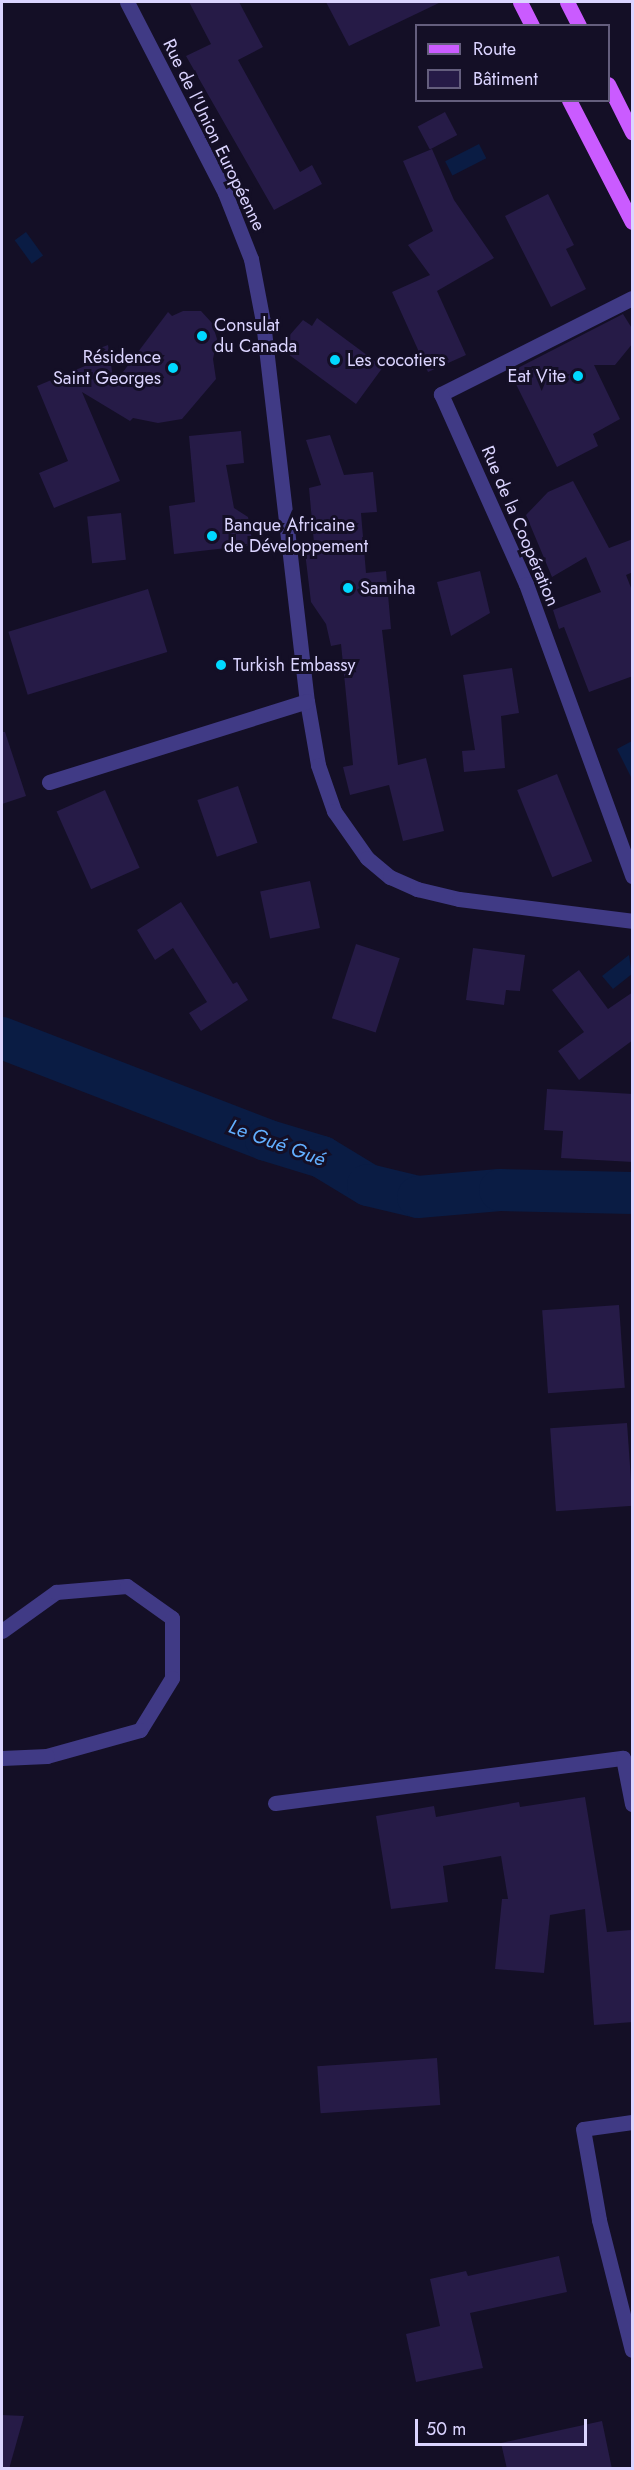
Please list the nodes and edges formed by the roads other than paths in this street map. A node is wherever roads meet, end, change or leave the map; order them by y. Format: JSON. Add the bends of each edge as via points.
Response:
{"nodes":[{"id":1,"x":127,"y":2,"type":"edge"},
{"id":2,"x":520,"y":2,"type":"edge"},
{"id":3,"x":567,"y":2,"type":"edge"},
{"id":4,"x":531,"y":24,"type":"edge"},
{"id":5,"x":578,"y":24,"type":"edge"},
{"id":6,"x":610,"y":86,"type":"edge"},
{"id":7,"x":570,"y":102,"type":"edge"},
{"id":8,"x":633,"y":132,"type":"edge"},
{"id":9,"x":633,"y":222,"type":"edge"},
{"id":10,"x":633,"y":298,"type":"edge"},
{"id":11,"x":307,"y":701,"type":"junction"},
{"id":12,"x":49,"y":782,"type":"dead end"},
{"id":13,"x":633,"y":876,"type":"edge"},
{"id":14,"x":633,"y":921,"type":"edge"},
{"id":15,"x":2,"y":1631,"type":"edge"},
{"id":16,"x":623,"y":1757,"type":"edge"},
{"id":17,"x":2,"y":1758,"type":"edge"},
{"id":18,"x":275,"y":1803,"type":"dead end"},
{"id":19,"x":633,"y":1804,"type":"edge"},
{"id":20,"x":633,"y":2122,"type":"edge"},
{"id":21,"x":633,"y":2350,"type":"edge"}],
"edges":[{"from":1,"to":11,"type":"street","name":"Rue de l'Union Européenne","via":[[225,193],[251,259],[263,322]]},
{"from":2,"to":4,"type":"main road"},
{"from":3,"to":5,"type":"main road"},
{"from":6,"to":8,"type":"main road"},
{"from":7,"to":9,"type":"main road"},
{"from":10,"to":13,"type":"street","name":"Rue de la Coopération","via":[[441,394],[526,584]]},
{"from":11,"to":12,"type":"street"},
{"from":11,"to":14,"type":"street","name":"Rue de l'Union Européenne","via":[[318,765],[334,811],[349,836],[390,877],[459,900]]},
{"from":15,"to":17,"type":"street","via":[[56,1592],[127,1586],[172,1618],[172,1678],[140,1730],[47,1756]]},
{"from":16,"to":18,"type":"street"},
{"from":16,"to":19,"type":"street"},
{"from":20,"to":21,"type":"street","via":[[583,2129],[599,2220]]}]}
